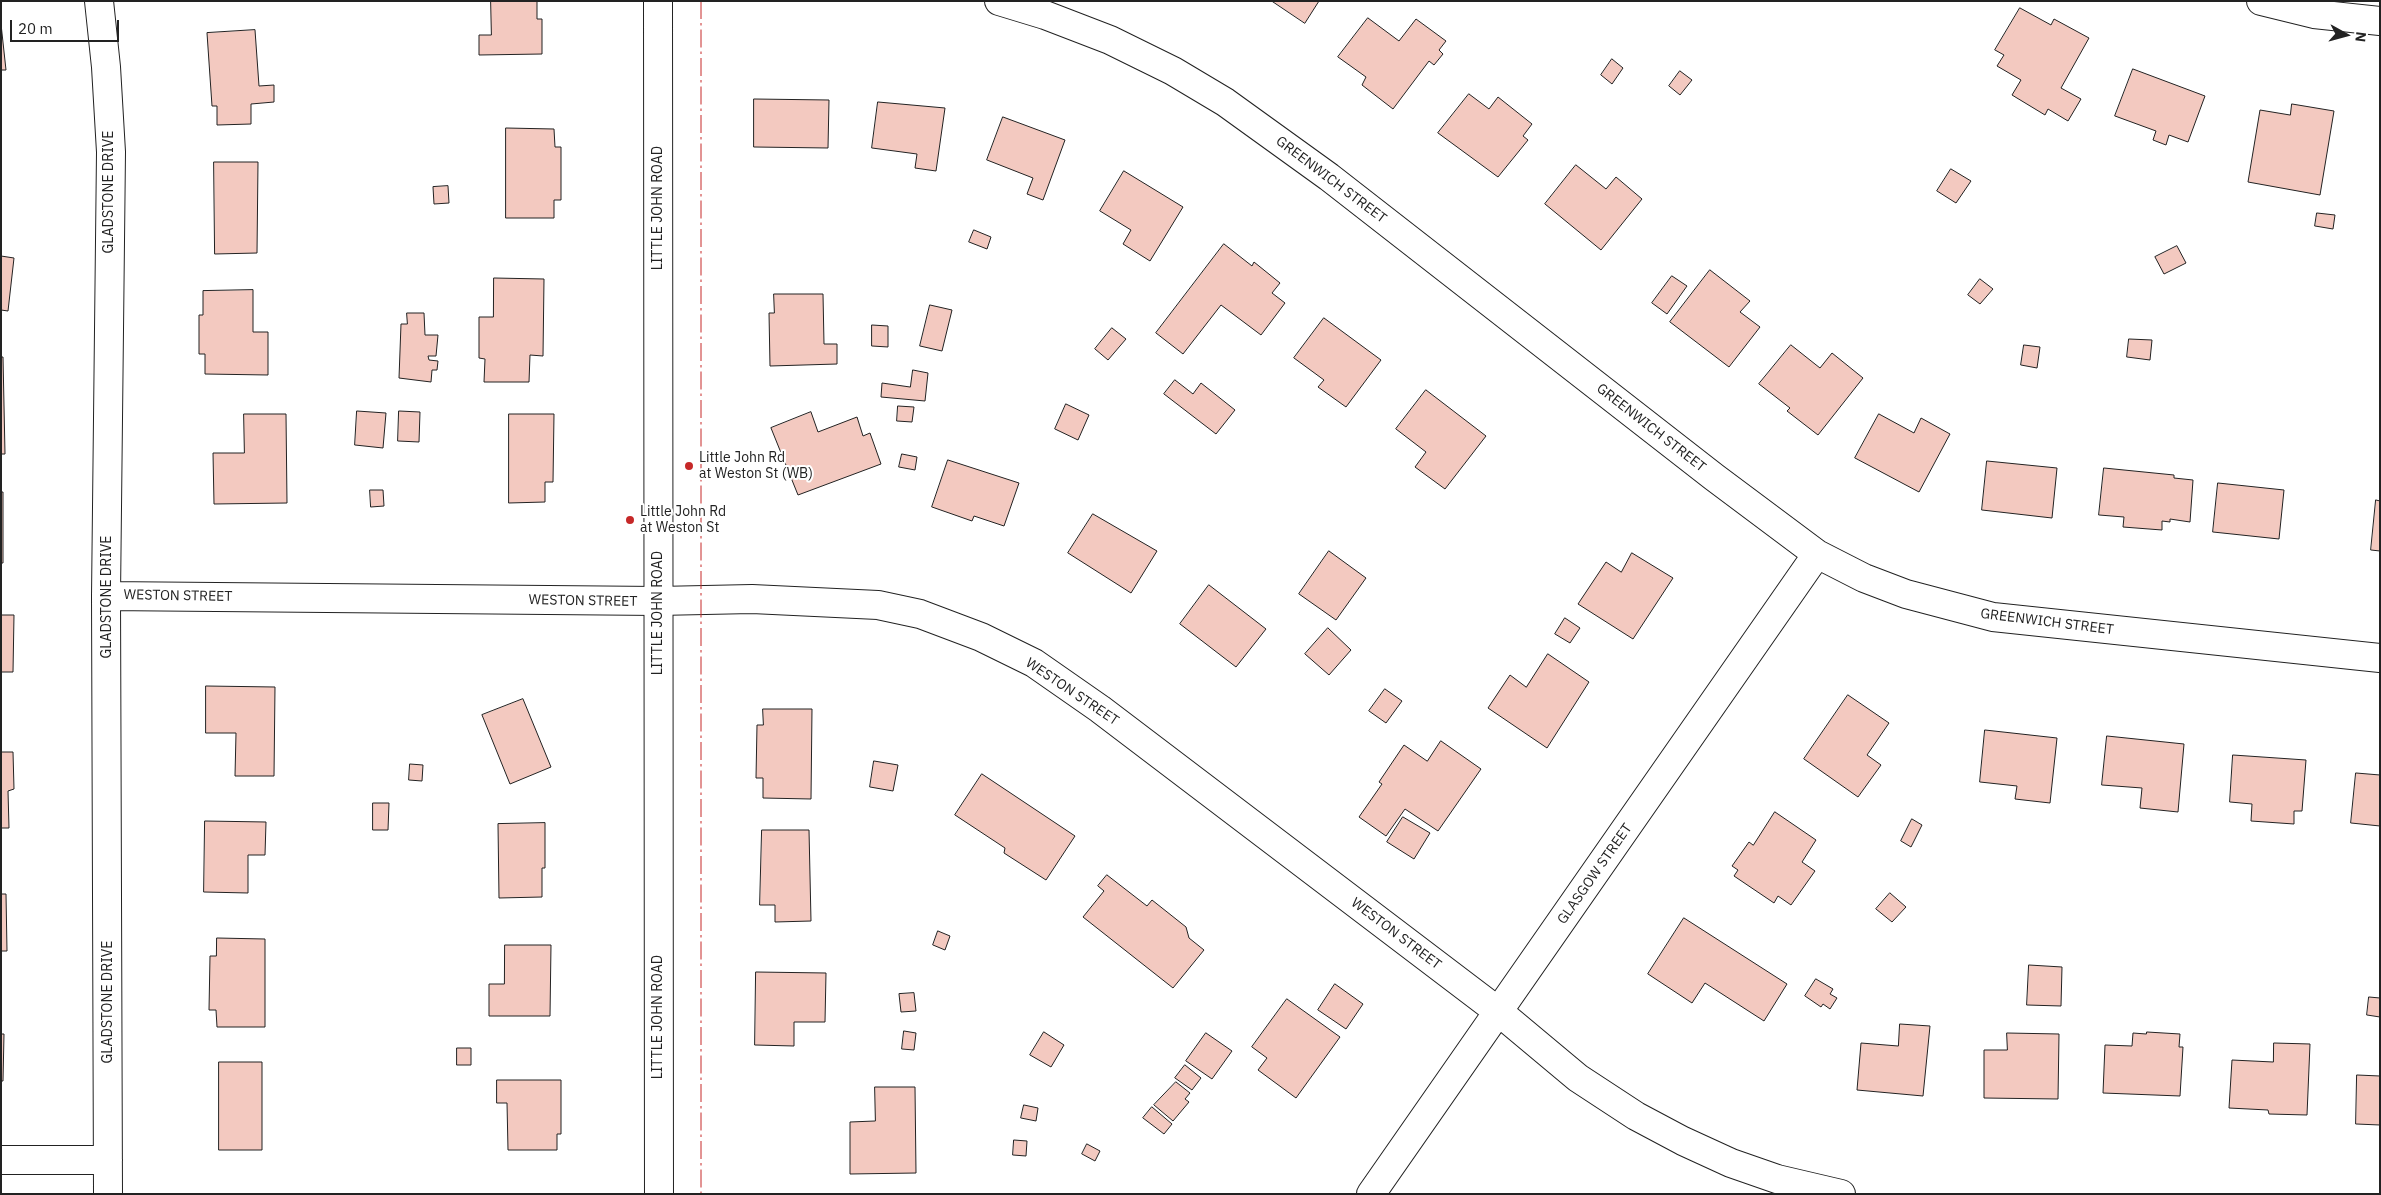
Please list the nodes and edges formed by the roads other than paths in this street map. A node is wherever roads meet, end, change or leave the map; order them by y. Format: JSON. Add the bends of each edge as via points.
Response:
{"nodes":[{"id":1,"x":99,"y":1,"type":"edge"},
{"id":2,"x":658,"y":1,"type":"edge"},
{"id":3,"x":999,"y":1,"type":"edge"},
{"id":4,"x":2260,"y":1,"type":"edge"},
{"id":5,"x":2380,"y":22,"type":"edge"},
{"id":6,"x":1818,"y":554,"type":"junction"},
{"id":7,"x":106,"y":596,"type":"junction"},
{"id":8,"x":658,"y":601,"type":"junction"},
{"id":9,"x":2380,"y":658,"type":"edge"},
{"id":10,"x":1499,"y":1012,"type":"junction"},
{"id":11,"x":1,"y":1160,"type":"edge"},
{"id":12,"x":108,"y":1160,"type":"junction"},
{"id":13,"x":108,"y":1194,"type":"edge"},
{"id":14,"x":659,"y":1194,"type":"edge"},
{"id":15,"x":1371,"y":1194,"type":"edge"},
{"id":16,"x":1841,"y":1194,"type":"edge"}],
"edges":[{"from":1,"to":7,"type":"street","name":"GLADSTONE DRIVE","via":[[111,152]]},
{"from":2,"to":8,"type":"street","name":"LITTLE JOHN ROAD"},
{"from":3,"to":6,"type":"street","name":"GREENWICH STREET","via":[[1110,40],[1225,102],[1329,177],[1706,471]]},
{"from":4,"to":5,"type":"street","via":[[2314,14]]},
{"from":6,"to":9,"type":"street","name":"GREENWICH STREET","via":[[1864,578],[1906,594],[1993,617]]},
{"from":6,"to":10,"type":"street","name":"GLASGOW STREET"},
{"from":7,"to":8,"type":"street","name":"WESTON STREET"},
{"from":7,"to":12,"type":"street","name":"GLADSTONE DRIVE"},
{"from":8,"to":10,"type":"street","name":"WESTON STREET","via":[[752,600],[878,606],[920,614],[1034,663],[1100,709]]},
{"from":8,"to":14,"type":"street","name":"LITTLE JOHN ROAD"},
{"from":10,"to":15,"type":"street","name":"GLASGOW STREET"},
{"from":10,"to":16,"type":"street","name":"WESTON STREET","via":[[1578,1078],[1636,1116],[1731,1164]]},
{"from":11,"to":12,"type":"street"},
{"from":12,"to":13,"type":"street","name":"GLADSTONE DRIVE"}]}
